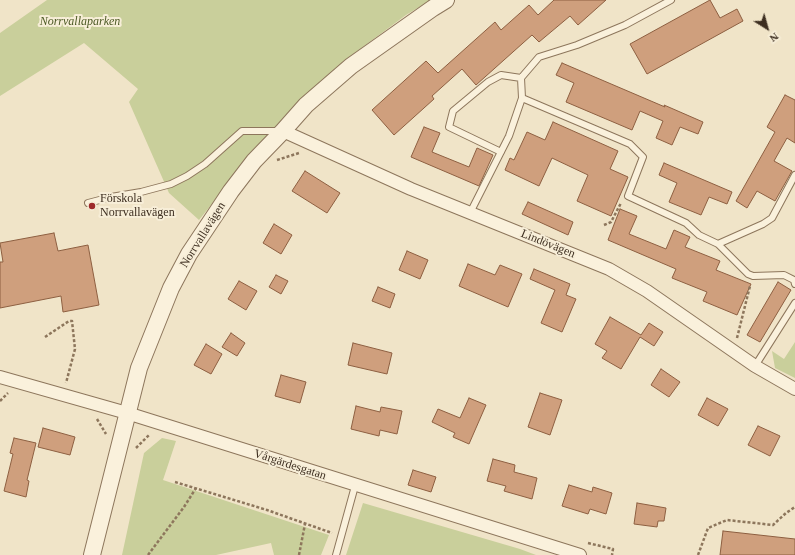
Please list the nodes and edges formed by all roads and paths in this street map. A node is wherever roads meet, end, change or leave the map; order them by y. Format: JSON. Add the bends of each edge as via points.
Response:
{"nodes":[{"id":1,"x":446,"y":0,"type":"edge"},
{"id":2,"x":671,"y":0,"type":"edge"},
{"id":3,"x":521,"y":78,"type":"junction"},
{"id":4,"x":522,"y":98,"type":"junction"},
{"id":5,"x":283,"y":132,"type":"junction"},
{"id":6,"x":501,"y":152,"type":"junction"},
{"id":7,"x":302,"y":153,"type":"dead end"},
{"id":8,"x":275,"y":161,"type":"dead end"},
{"id":9,"x":795,"y":175,"type":"edge"},
{"id":10,"x":628,"y":196,"type":"junction"},
{"id":11,"x":88,"y":203,"type":"dead end"},
{"id":12,"x":470,"y":213,"type":"junction"},
{"id":13,"x":604,"y":225,"type":"dead end"},
{"id":14,"x":718,"y":244,"type":"junction"},
{"id":15,"x":753,"y":276,"type":"junction"},
{"id":16,"x":795,"y":284,"type":"edge"},
{"id":17,"x":795,"y":303,"type":"edge"},
{"id":18,"x":45,"y":337,"type":"dead end"},
{"id":19,"x":733,"y":351,"type":"junction"},
{"id":20,"x":755,"y":366,"type":"junction"},
{"id":21,"x":0,"y":376,"type":"edge"},
{"id":22,"x":59,"y":381,"type":"dead end"},
{"id":23,"x":66,"y":383,"type":"junction"},
{"id":24,"x":72,"y":386,"type":"dead end"},
{"id":25,"x":795,"y":389,"type":"edge"},
{"id":26,"x":12,"y":391,"type":"dead end"},
{"id":27,"x":0,"y":402,"type":"edge"},
{"id":28,"x":127,"y":413,"type":"junction"},
{"id":29,"x":94,"y":414,"type":"dead end"},
{"id":30,"x":154,"y":434,"type":"dead end"},
{"id":31,"x":105,"y":440,"type":"dead end"},
{"id":32,"x":133,"y":454,"type":"dead end"},
{"id":33,"x":175,"y":482,"type":"dead end"},
{"id":34,"x":356,"y":486,"type":"junction"},
{"id":35,"x":196,"y":488,"type":"junction"},
{"id":36,"x":795,"y":507,"type":"edge"},
{"id":37,"x":305,"y":524,"type":"junction"},
{"id":38,"x":341,"y":535,"type":"junction"},
{"id":39,"x":582,"y":542,"type":"dead end"},
{"id":40,"x":92,"y":555,"type":"edge"},
{"id":41,"x":148,"y":555,"type":"edge"},
{"id":42,"x":299,"y":555,"type":"edge"},
{"id":43,"x":336,"y":555,"type":"edge"},
{"id":44,"x":580,"y":555,"type":"edge"},
{"id":45,"x":612,"y":555,"type":"edge"},
{"id":46,"x":698,"y":555,"type":"edge"}],
"edges":[{"from":1,"to":5,"type":"street","name":"Norrvallavägen","via":[[351,66],[306,105]]},
{"from":2,"to":3,"type":"lane","via":[[625,25],[578,46],[539,57]]},
{"from":3,"to":4,"type":"lane"},
{"from":3,"to":6,"type":"lane","via":[[501,75],[488,82],[453,111],[449,127]]},
{"from":4,"to":6,"type":"lane"},
{"from":4,"to":10,"type":"lane","via":[[630,144],[643,157]]},
{"from":5,"to":11,"type":"lane","via":[[242,131],[206,164],[171,184]]},
{"from":5,"to":12,"type":"street","name":"Lindövägen"},
{"from":5,"to":28,"type":"street","name":"Norrvallavägen","via":[[254,161],[189,254],[155,324],[139,368]]},
{"from":6,"to":12,"type":"lane"},
{"from":7,"to":8,"type":"path"},
{"from":9,"to":14,"type":"lane","via":[[772,218]]},
{"from":10,"to":13,"type":"path","via":[[611,222]]},
{"from":10,"to":14,"type":"lane","via":[[686,223],[699,235]]},
{"from":12,"to":19,"type":"street","name":"Lindövägen","via":[[615,273],[647,291]]},
{"from":14,"to":15,"type":"lane"},
{"from":15,"to":16,"type":"lane","via":[[784,275],[794,280]]},
{"from":15,"to":19,"type":"path"},
{"from":17,"to":20,"type":"lane"},
{"from":18,"to":23,"type":"path","via":[[69,321],[72,322],[75,349]]},
{"from":19,"to":20,"type":"street","name":"Lindövägen"},
{"from":20,"to":25,"type":"street","name":"Lindövägen"},
{"from":21,"to":28,"type":"street","name":"Vårgärdesgatan"},
{"from":22,"to":23,"type":"path"},
{"from":23,"to":24,"type":"path"},
{"from":26,"to":27,"type":"path"},
{"from":28,"to":34,"type":"street","name":"Vårgärdesgatan"},
{"from":28,"to":40,"type":"street","name":"Norrvallavägen"},
{"from":29,"to":31,"type":"path","via":[[106,435]]},
{"from":30,"to":32,"type":"path","via":[[148,435]]},
{"from":33,"to":35,"type":"path"},
{"from":34,"to":38,"type":"lane"},
{"from":34,"to":44,"type":"street","name":"Vårgärdesgatan"},
{"from":35,"to":37,"type":"path"},
{"from":35,"to":41,"type":"path"},
{"from":36,"to":46,"type":"path","via":[[773,525],[727,520],[708,528]]},
{"from":37,"to":38,"type":"path"},
{"from":37,"to":42,"type":"path"},
{"from":38,"to":43,"type":"lane"},
{"from":39,"to":45,"type":"path","via":[[613,549]]}]}
